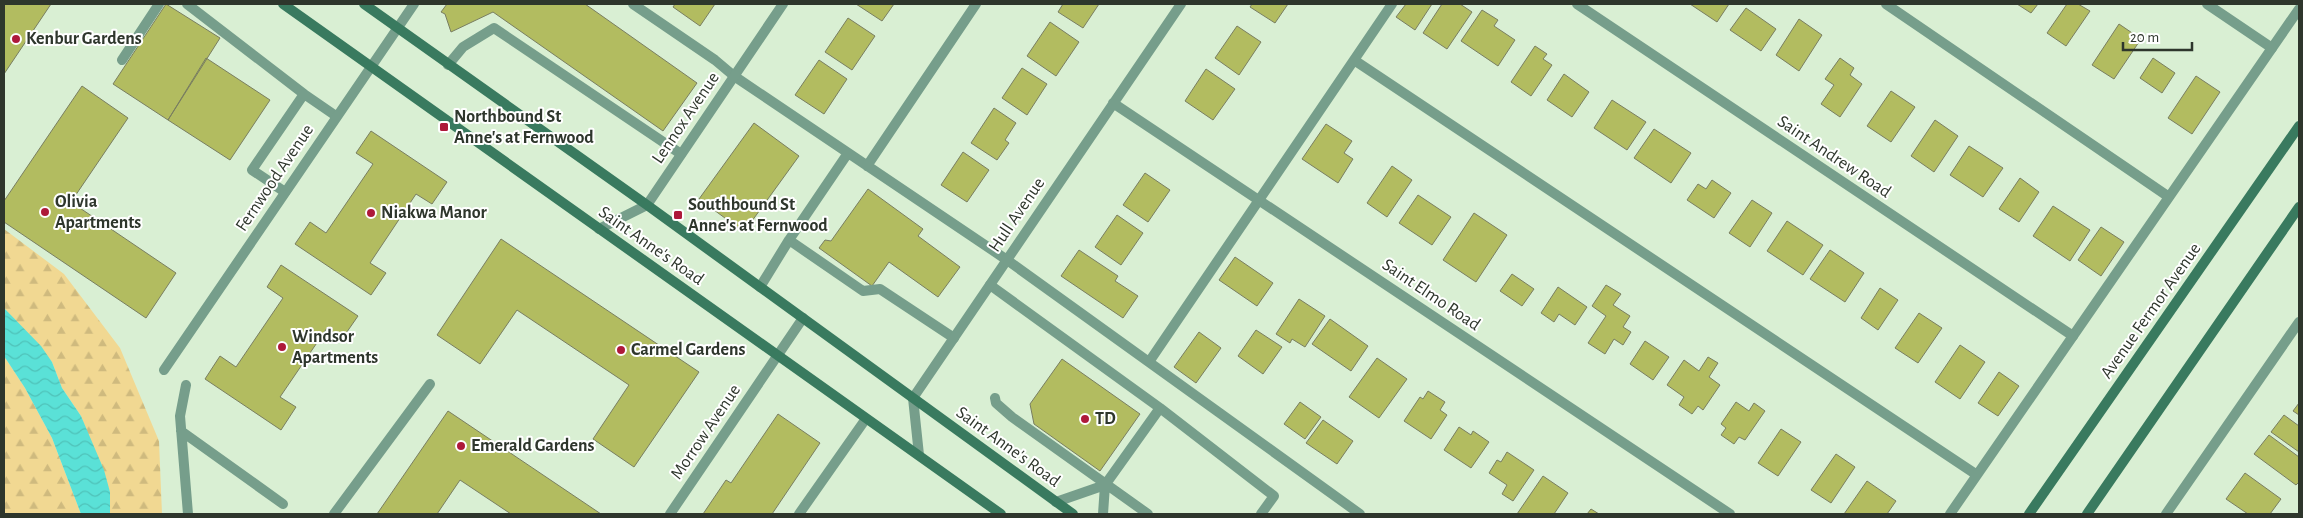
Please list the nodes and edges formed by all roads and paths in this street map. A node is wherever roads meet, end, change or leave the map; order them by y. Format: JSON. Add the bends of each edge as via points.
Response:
{"nodes":[{"id":1,"x":159,"y":4,"type":"edge"},
{"id":2,"x":187,"y":4,"type":"edge"},
{"id":3,"x":283,"y":4,"type":"edge"},
{"id":4,"x":364,"y":4,"type":"edge"},
{"id":5,"x":414,"y":4,"type":"edge"},
{"id":6,"x":633,"y":4,"type":"edge"},
{"id":7,"x":783,"y":4,"type":"edge"},
{"id":8,"x":976,"y":4,"type":"edge"},
{"id":9,"x":1181,"y":4,"type":"edge"},
{"id":10,"x":1392,"y":4,"type":"edge"},
{"id":11,"x":1577,"y":4,"type":"edge"},
{"id":12,"x":1886,"y":4,"type":"edge"},
{"id":13,"x":2206,"y":4,"type":"edge"},
{"id":14,"x":2299,"y":9,"type":"edge"},
{"id":15,"x":397,"y":28,"type":"junction"},
{"id":16,"x":2272,"y":48,"type":"junction"},
{"id":17,"x":122,"y":60,"type":"dead end"},
{"id":18,"x":1354,"y":60,"type":"junction"},
{"id":19,"x":448,"y":65,"type":"junction"},
{"id":20,"x":370,"y":66,"type":"junction"},
{"id":21,"x":734,"y":76,"type":"junction"},
{"id":22,"x":304,"y":94,"type":"junction"},
{"id":23,"x":1113,"y":103,"type":"junction"},
{"id":24,"x":336,"y":116,"type":"junction"},
{"id":25,"x":2299,"y":126,"type":"edge"},
{"id":26,"x":848,"y":153,"type":"junction"},
{"id":27,"x":681,"y":154,"type":"junction"},
{"id":28,"x":867,"y":166,"type":"junction"},
{"id":29,"x":285,"y":192,"type":"junction"},
{"id":30,"x":2169,"y":197,"type":"junction"},
{"id":31,"x":1259,"y":200,"type":"junction"},
{"id":32,"x":647,"y":205,"type":"junction"},
{"id":33,"x":2299,"y":207,"type":"edge"},
{"id":34,"x":599,"y":229,"type":"junction"},
{"id":35,"x":789,"y":240,"type":"junction"},
{"id":36,"x":1007,"y":260,"type":"junction"},
{"id":37,"x":990,"y":285,"type":"junction"},
{"id":38,"x":760,"y":287,"type":"junction"},
{"id":39,"x":803,"y":318,"type":"junction"},
{"id":40,"x":2299,"y":322,"type":"edge"},
{"id":41,"x":2073,"y":336,"type":"junction"},
{"id":42,"x":954,"y":338,"type":"junction"},
{"id":43,"x":777,"y":356,"type":"junction"},
{"id":44,"x":1149,"y":362,"type":"junction"},
{"id":45,"x":164,"y":370,"type":"dead end"},
{"id":46,"x":186,"y":384,"type":"dead end"},
{"id":47,"x":430,"y":384,"type":"dead end"},
{"id":48,"x":913,"y":398,"type":"junction"},
{"id":49,"x":995,"y":398,"type":"dead end"},
{"id":50,"x":1160,"y":408,"type":"junction"},
{"id":51,"x":865,"y":420,"type":"junction"},
{"id":52,"x":181,"y":431,"type":"junction"},
{"id":53,"x":919,"y":455,"type":"junction"},
{"id":54,"x":1977,"y":476,"type":"junction"},
{"id":55,"x":1105,"y":485,"type":"junction"},
{"id":56,"x":1056,"y":502,"type":"junction"},
{"id":57,"x":283,"y":504,"type":"dead end"},
{"id":58,"x":188,"y":514,"type":"edge"},
{"id":59,"x":334,"y":514,"type":"edge"},
{"id":60,"x":670,"y":514,"type":"edge"},
{"id":61,"x":799,"y":514,"type":"edge"},
{"id":62,"x":1000,"y":514,"type":"edge"},
{"id":63,"x":1073,"y":514,"type":"edge"},
{"id":64,"x":1103,"y":514,"type":"edge"},
{"id":65,"x":1148,"y":514,"type":"edge"},
{"id":66,"x":1262,"y":514,"type":"edge"},
{"id":67,"x":1360,"y":514,"type":"edge"},
{"id":68,"x":1730,"y":514,"type":"edge"},
{"id":69,"x":1950,"y":514,"type":"edge"},
{"id":70,"x":2029,"y":514,"type":"edge"},
{"id":71,"x":2087,"y":514,"type":"edge"},
{"id":72,"x":2166,"y":514,"type":"edge"}],
"edges":[{"from":1,"to":17,"type":"street"},
{"from":2,"to":22,"type":"street"},
{"from":3,"to":20,"type":"main road","name":"Saint Anne's Road"},
{"from":4,"to":15,"type":"main road","name":"Saint Anne's Road"},
{"from":5,"to":15,"type":"street","name":"Fernwood Avenue"},
{"from":6,"to":21,"type":"street"},
{"from":7,"to":21,"type":"street","name":"Lennox Avenue"},
{"from":8,"to":28,"type":"street"},
{"from":9,"to":23,"type":"street","name":"Hull Avenue"},
{"from":10,"to":18,"type":"street"},
{"from":11,"to":41,"type":"street","name":"Saint Andrew Road"},
{"from":12,"to":30,"type":"street"},
{"from":13,"to":16,"type":"street"},
{"from":14,"to":16,"type":"street"},
{"from":15,"to":19,"type":"main road","name":"Saint Anne's Road"},
{"from":15,"to":20,"type":"street","name":"Fernwood Avenue"},
{"from":16,"to":30,"type":"street"},
{"from":18,"to":31,"type":"street"},
{"from":18,"to":54,"type":"street"},
{"from":19,"to":27,"type":"street","via":[[463,47],[494,28]]},
{"from":19,"to":32,"type":"main road","name":"Saint Anne's Road"},
{"from":20,"to":24,"type":"street","name":"Fernwood Avenue"},
{"from":20,"to":34,"type":"main road","name":"Saint Anne's Road"},
{"from":21,"to":26,"type":"street"},
{"from":21,"to":27,"type":"street","name":"Lennox Avenue"},
{"from":22,"to":24,"type":"street"},
{"from":22,"to":29,"type":"street","via":[[252,170]]},
{"from":23,"to":31,"type":"street","name":"Saint Elmo Road"},
{"from":23,"to":36,"type":"street","name":"Hull Avenue"},
{"from":24,"to":29,"type":"street","name":"Fernwood Avenue"},
{"from":25,"to":70,"type":"main road","name":"Avenue Fermor Avenue"},
{"from":26,"to":28,"type":"street"},
{"from":26,"to":35,"type":"street"},
{"from":27,"to":32,"type":"street","name":"Lennox Avenue"},
{"from":28,"to":36,"type":"street"},
{"from":29,"to":45,"type":"street","name":"Fernwood Avenue"},
{"from":30,"to":41,"type":"street"},
{"from":31,"to":44,"type":"street"},
{"from":31,"to":68,"type":"street","name":"Saint Elmo Road"},
{"from":32,"to":34,"type":"street","name":"Lennox Avenue"},
{"from":32,"to":38,"type":"main road","name":"Saint Anne's Road"},
{"from":33,"to":71,"type":"main road"},
{"from":34,"to":43,"type":"main road","name":"Saint Anne's Road"},
{"from":35,"to":38,"type":"street"},
{"from":35,"to":42,"type":"street","via":[[863,291],[880,289]]},
{"from":36,"to":37,"type":"street","name":"Hull Avenue"},
{"from":36,"to":44,"type":"street"},
{"from":37,"to":42,"type":"street","name":"Hull Avenue"},
{"from":37,"to":50,"type":"street"},
{"from":38,"to":39,"type":"main road","name":"Saint Anne's Road"},
{"from":39,"to":43,"type":"street","name":"Morrow Avenue"},
{"from":39,"to":48,"type":"main road","name":"Saint Anne's Road"},
{"from":40,"to":72,"type":"street"},
{"from":41,"to":54,"type":"street"},
{"from":42,"to":48,"type":"street","name":"Hull Avenue"},
{"from":43,"to":51,"type":"main road","name":"Saint Anne's Road"},
{"from":43,"to":60,"type":"street","name":"Morrow Avenue"},
{"from":44,"to":67,"type":"street"},
{"from":46,"to":52,"type":"street","via":[[180,416]]},
{"from":47,"to":59,"type":"street"},
{"from":48,"to":53,"type":"street"},
{"from":48,"to":56,"type":"main road","name":"Saint Anne's Road"},
{"from":49,"to":55,"type":"street","via":[[996,403],[1012,417]]},
{"from":50,"to":55,"type":"street"},
{"from":50,"to":66,"type":"street","via":[[1274,496]]},
{"from":51,"to":53,"type":"main road","name":"Saint Anne's Road"},
{"from":51,"to":61,"type":"street"},
{"from":52,"to":57,"type":"street"},
{"from":52,"to":58,"type":"street"},
{"from":53,"to":62,"type":"main road","name":"Saint Anne's Road"},
{"from":54,"to":69,"type":"street"},
{"from":55,"to":56,"type":"street"},
{"from":55,"to":64,"type":"street"},
{"from":55,"to":65,"type":"street"},
{"from":56,"to":63,"type":"main road","name":"Saint Anne's Road"}]}
